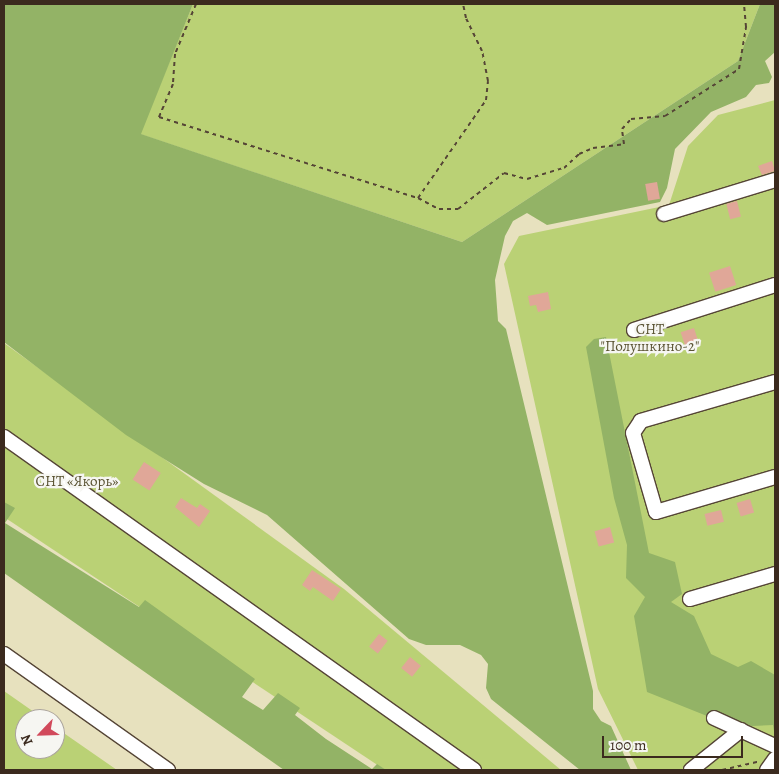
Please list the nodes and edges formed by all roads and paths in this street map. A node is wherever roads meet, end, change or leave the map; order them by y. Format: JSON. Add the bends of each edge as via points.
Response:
{"nodes":[{"id":1,"x":196,"y":4,"type":"edge"},
{"id":2,"x":463,"y":4,"type":"edge"},
{"id":3,"x":744,"y":4,"type":"edge"},
{"id":4,"x":775,"y":180,"type":"edge"},
{"id":5,"x":418,"y":198,"type":"junction"},
{"id":6,"x":664,"y":214,"type":"dead end"},
{"id":7,"x":775,"y":285,"type":"edge"},
{"id":8,"x":634,"y":330,"type":"dead end"},
{"id":9,"x":775,"y":382,"type":"edge"},
{"id":10,"x":4,"y":437,"type":"edge"},
{"id":11,"x":775,"y":477,"type":"edge"},
{"id":12,"x":775,"y":574,"type":"edge"},
{"id":13,"x":690,"y":599,"type":"dead end"},
{"id":14,"x":4,"y":654,"type":"edge"},
{"id":15,"x":714,"y":718,"type":"dead end"},
{"id":16,"x":741,"y":730,"type":"junction"},
{"id":17,"x":773,"y":759,"type":"edge"},
{"id":18,"x":168,"y":770,"type":"edge"},
{"id":19,"x":474,"y":770,"type":"edge"},
{"id":20,"x":691,"y":770,"type":"edge"},
{"id":21,"x":722,"y":770,"type":"edge"}],
"edges":[{"from":1,"to":5,"type":"path","via":[[175,54],[173,84],[159,117]]},
{"from":2,"to":5,"type":"path","via":[[482,51],[488,81],[486,100]]},
{"from":3,"to":5,"type":"path","via":[[746,27],[739,69],[665,116],[631,119],[622,129],[624,144],[594,148],[579,154],[564,168],[527,179],[504,173],[458,209],[439,208]]},
{"from":4,"to":6,"type":"street"},
{"from":7,"to":8,"type":"street"},
{"from":9,"to":11,"type":"street","via":[[641,421],[633,433],[656,512]]},
{"from":10,"to":19,"type":"street"},
{"from":12,"to":13,"type":"street"},
{"from":14,"to":18,"type":"street"},
{"from":15,"to":16,"type":"street"},
{"from":16,"to":17,"type":"street"},
{"from":16,"to":20,"type":"street"},
{"from":17,"to":21,"type":"path"}]}
